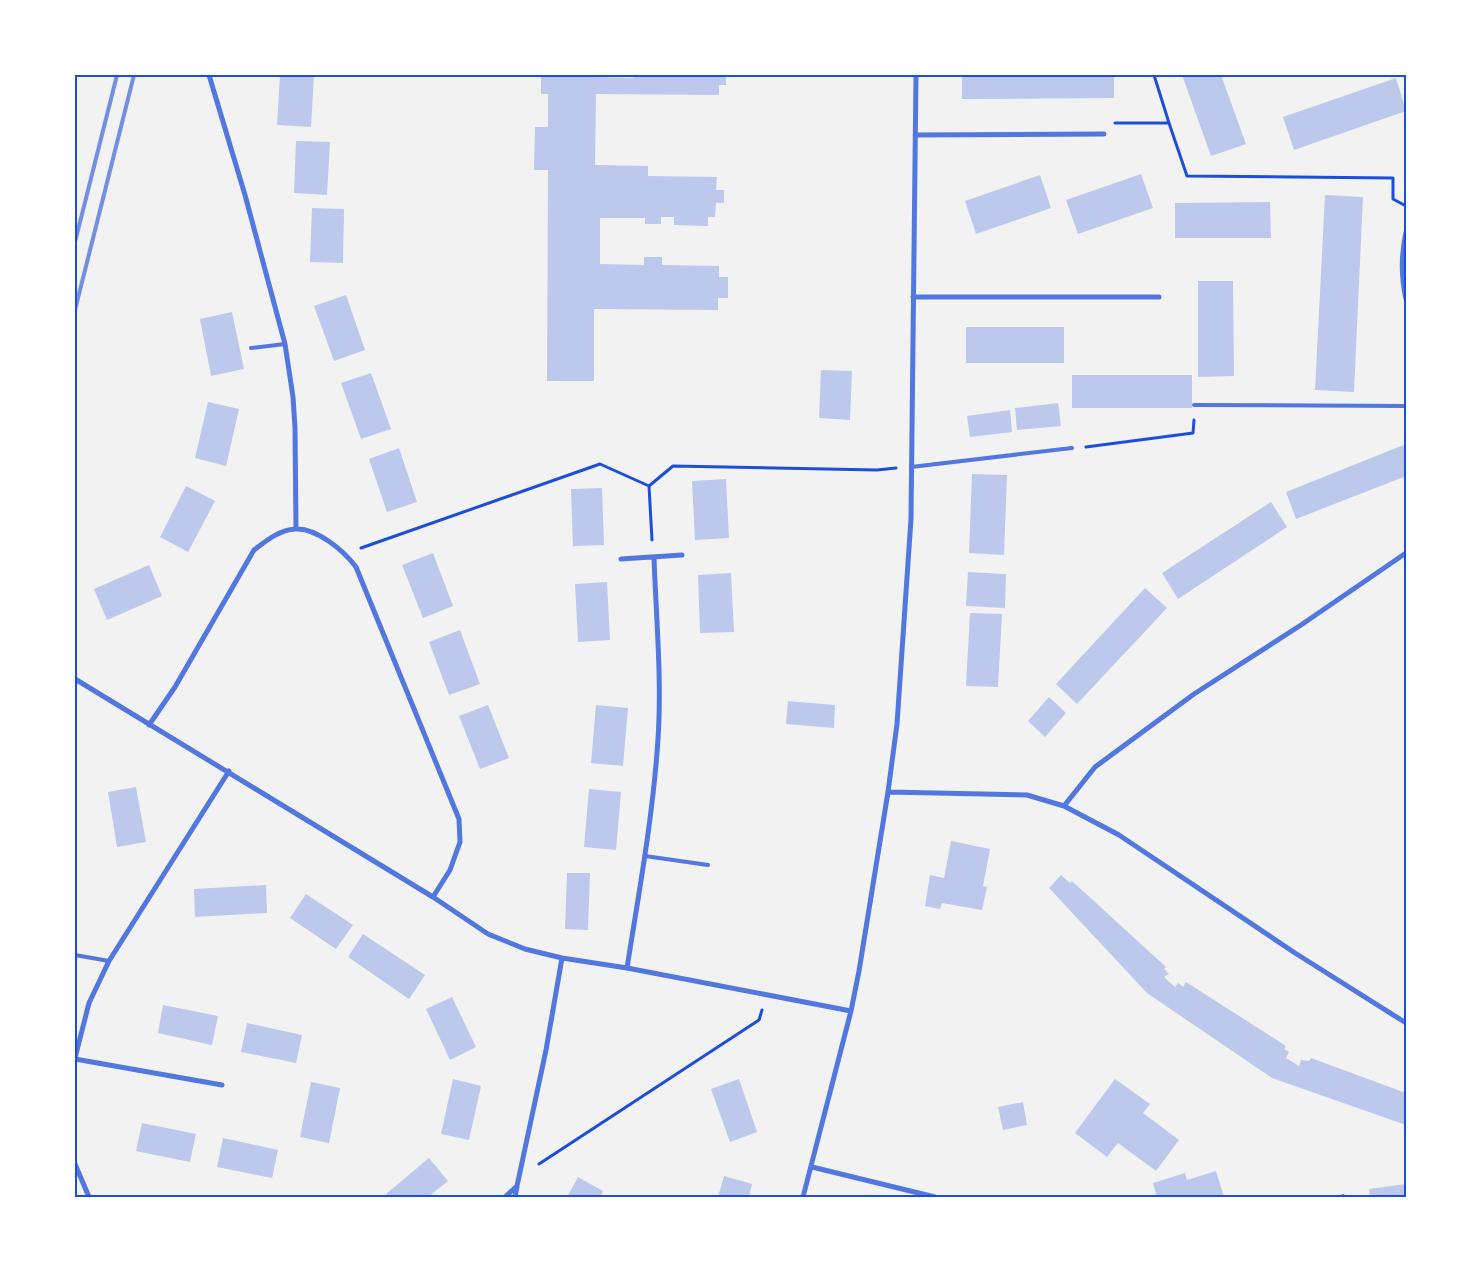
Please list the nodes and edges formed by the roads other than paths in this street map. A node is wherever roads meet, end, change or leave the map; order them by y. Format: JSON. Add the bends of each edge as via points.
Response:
{"nodes":[{"id":1,"x":208,"y":75,"type":"edge"},
{"id":2,"x":916,"y":75,"type":"edge"},
{"id":3,"x":1104,"y":134,"type":"dead end"},
{"id":4,"x":915,"y":135,"type":"junction"},
{"id":5,"x":1406,"y":232,"type":"edge"},
{"id":6,"x":912,"y":298,"type":"junction"},
{"id":7,"x":1158,"y":298,"type":"dead end"},
{"id":8,"x":1406,"y":299,"type":"edge"},
{"id":9,"x":285,"y":344,"type":"junction"},
{"id":10,"x":251,"y":348,"type":"dead end"},
{"id":11,"x":1194,"y":404,"type":"road end"},
{"id":12,"x":1406,"y":406,"type":"edge"},
{"id":13,"x":1072,"y":448,"type":"road end"},
{"id":14,"x":912,"y":467,"type":"junction"},
{"id":15,"x":296,"y":528,"type":"junction"},
{"id":16,"x":1406,"y":553,"type":"edge"},
{"id":17,"x":682,"y":555,"type":"dead end"},
{"id":18,"x":654,"y":557,"type":"junction"},
{"id":19,"x":621,"y":559,"type":"dead end"},
{"id":20,"x":75,"y":678,"type":"edge"},
{"id":21,"x":149,"y":725,"type":"junction"},
{"id":22,"x":230,"y":772,"type":"junction"},
{"id":23,"x":888,"y":792,"type":"junction"},
{"id":24,"x":1064,"y":806,"type":"junction"},
{"id":25,"x":645,"y":856,"type":"junction"},
{"id":26,"x":708,"y":865,"type":"dead end"},
{"id":27,"x":433,"y":897,"type":"junction"},
{"id":28,"x":75,"y":955,"type":"edge"},
{"id":29,"x":562,"y":958,"type":"junction"},
{"id":30,"x":109,"y":961,"type":"junction"},
{"id":31,"x":627,"y":968,"type":"junction"},
{"id":32,"x":851,"y":1011,"type":"junction"},
{"id":33,"x":1406,"y":1023,"type":"edge"},
{"id":34,"x":75,"y":1058,"type":"edge"},
{"id":35,"x":222,"y":1085,"type":"dead end"},
{"id":36,"x":75,"y":1164,"type":"edge"},
{"id":37,"x":812,"y":1167,"type":"junction"},
{"id":38,"x":517,"y":1186,"type":"junction"},
{"id":39,"x":89,"y":1197,"type":"edge"},
{"id":40,"x":504,"y":1197,"type":"edge"},
{"id":41,"x":515,"y":1197,"type":"edge"},
{"id":42,"x":804,"y":1197,"type":"edge"},
{"id":43,"x":935,"y":1197,"type":"edge"}],
"edges":[{"from":1,"to":9,"type":"street","via":[[245,195]]},
{"from":2,"to":4,"type":"street"},
{"from":3,"to":4,"type":"street"},
{"from":4,"to":6,"type":"street"},
{"from":5,"to":8,"type":"street","via":[[1401,278]]},
{"from":6,"to":7,"type":"street"},
{"from":6,"to":14,"type":"street"},
{"from":9,"to":10,"type":"lane"},
{"from":9,"to":15,"type":"street","via":[[295,428]]},
{"from":11,"to":12,"type":"lane"},
{"from":13,"to":14,"type":"lane"},
{"from":14,"to":23,"type":"street","via":[[897,724]]},
{"from":15,"to":21,"type":"street","via":[[281,532],[254,550]]},
{"from":15,"to":27,"type":"street","via":[[313,533],[346,553],[356,567],[459,819],[460,842],[450,870]]},
{"from":16,"to":24,"type":"street","via":[[1194,694],[1096,767]]},
{"from":17,"to":18,"type":"street"},
{"from":18,"to":19,"type":"street"},
{"from":18,"to":25,"type":"street","via":[[658,738]]},
{"from":20,"to":21,"type":"street"},
{"from":21,"to":22,"type":"street"},
{"from":22,"to":27,"type":"street"},
{"from":22,"to":30,"type":"street"},
{"from":23,"to":24,"type":"street","via":[[1027,795]]},
{"from":23,"to":32,"type":"street"},
{"from":24,"to":33,"type":"street","via":[[1119,835]]},
{"from":25,"to":26,"type":"lane"},
{"from":25,"to":31,"type":"street"},
{"from":27,"to":29,"type":"street","via":[[488,934],[525,949]]},
{"from":28,"to":30,"type":"lane"},
{"from":29,"to":31,"type":"street"},
{"from":29,"to":38,"type":"street"},
{"from":30,"to":34,"type":"street","via":[[89,1003]]},
{"from":31,"to":32,"type":"street"},
{"from":32,"to":37,"type":"street"},
{"from":34,"to":35,"type":"street"},
{"from":36,"to":39,"type":"street"},
{"from":37,"to":42,"type":"street"},
{"from":37,"to":43,"type":"street"},
{"from":38,"to":40,"type":"street"},
{"from":38,"to":41,"type":"street"}]}
